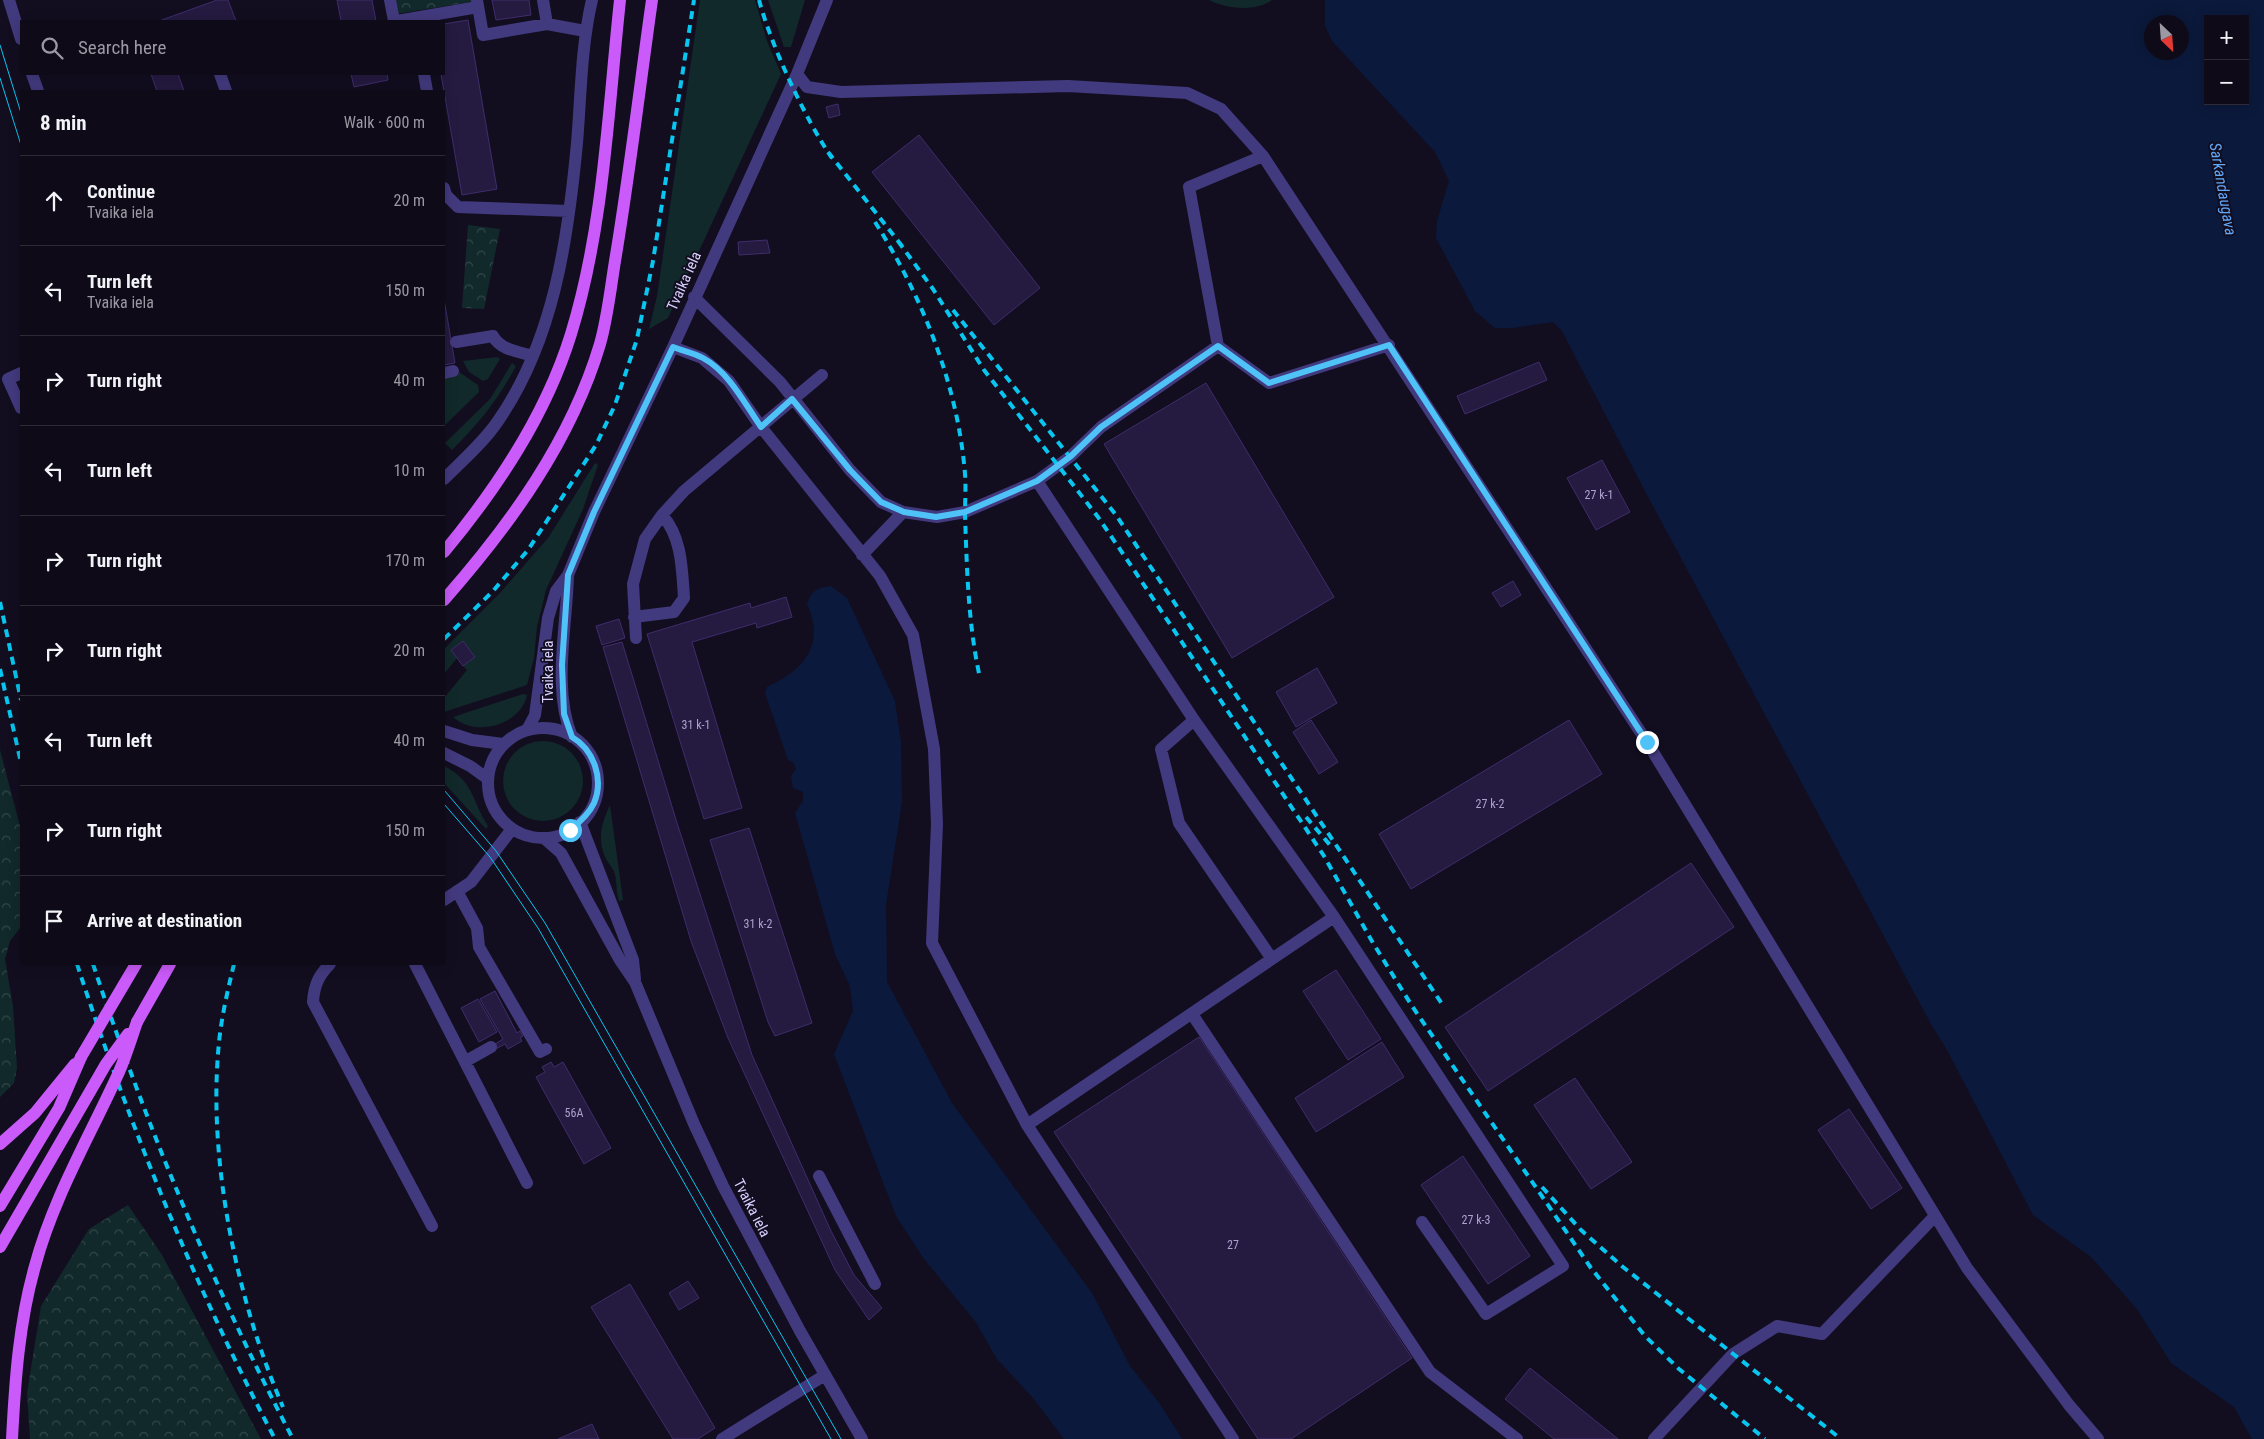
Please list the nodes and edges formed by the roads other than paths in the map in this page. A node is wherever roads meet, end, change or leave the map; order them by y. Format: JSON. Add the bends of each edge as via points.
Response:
{"nodes":[{"id":1,"x":9,"y":0,"type":"edge"},
{"id":2,"x":390,"y":0,"type":"edge"},
{"id":3,"x":542,"y":0,"type":"edge"},
{"id":4,"x":592,"y":0,"type":"edge"},
{"id":5,"x":620,"y":0,"type":"edge"},
{"id":6,"x":652,"y":0,"type":"edge"},
{"id":7,"x":827,"y":0,"type":"edge"},
{"id":8,"x":478,"y":3,"type":"edge"},
{"id":9,"x":396,"y":20,"type":"edge"},
{"id":10,"x":415,"y":20,"type":"edge"},
{"id":11,"x":547,"y":24,"type":"junction"},
{"id":12,"x":585,"y":31,"type":"junction"},
{"id":13,"x":20,"y":36,"type":"edge"},
{"id":14,"x":797,"y":74,"type":"junction"},
{"id":15,"x":32,"y":75,"type":"edge"},
{"id":16,"x":220,"y":75,"type":"edge"},
{"id":17,"x":424,"y":75,"type":"edge"},
{"id":18,"x":38,"y":90,"type":"edge"},
{"id":19,"x":226,"y":90,"type":"edge"},
{"id":20,"x":427,"y":90,"type":"edge"},
{"id":21,"x":1263,"y":156,"type":"junction"},
{"id":22,"x":445,"y":192,"type":"edge"},
{"id":23,"x":569,"y":210,"type":"junction"},
{"id":24,"x":694,"y":297,"type":"junction"},
{"id":25,"x":456,"y":342,"type":"dead end"},
{"id":26,"x":1389,"y":345,"type":"junction"},
{"id":27,"x":1218,"y":346,"type":"junction"},
{"id":28,"x":673,"y":347,"type":"junction"},
{"id":29,"x":533,"y":356,"type":"junction"},
{"id":30,"x":20,"y":373,"type":"edge"},
{"id":31,"x":822,"y":375,"type":"dead end"},
{"id":32,"x":792,"y":399,"type":"junction"},
{"id":33,"x":20,"y":406,"type":"edge"},
{"id":34,"x":761,"y":427,"type":"junction"},
{"id":35,"x":445,"y":478,"type":"edge"},
{"id":36,"x":1037,"y":481,"type":"junction"},
{"id":37,"x":904,"y":512,"type":"junction"},
{"id":38,"x":662,"y":514,"type":"junction"},
{"id":39,"x":445,"y":551,"type":"edge"},
{"id":40,"x":862,"y":555,"type":"junction"},
{"id":41,"x":568,"y":575,"type":"junction"},
{"id":42,"x":445,"y":599,"type":"edge"},
{"id":43,"x":634,"y":618,"type":"junction"},
{"id":44,"x":636,"y":638,"type":"dead end"},
{"id":45,"x":1194,"y":720,"type":"junction"},
{"id":46,"x":526,"y":730,"type":"junction"},
{"id":47,"x":445,"y":731,"type":"edge"},
{"id":48,"x":572,"y":737,"type":"junction"},
{"id":49,"x":503,"y":744,"type":"junction"},
{"id":50,"x":445,"y":754,"type":"edge"},
{"id":51,"x":488,"y":779,"type":"junction"},
{"id":52,"x":580,"y":822,"type":"junction"},
{"id":53,"x":512,"y":828,"type":"junction"},
{"id":54,"x":544,"y":838,"type":"junction"},
{"id":55,"x":457,"y":891,"type":"junction"},
{"id":56,"x":445,"y":899,"type":"edge"},
{"id":57,"x":1334,"y":917,"type":"junction"},
{"id":58,"x":1272,"y":959,"type":"junction"},
{"id":59,"x":135,"y":965,"type":"edge"},
{"id":60,"x":169,"y":965,"type":"edge"},
{"id":61,"x":329,"y":965,"type":"edge"},
{"id":62,"x":416,"y":965,"type":"edge"},
{"id":63,"x":635,"y":982,"type":"junction"},
{"id":64,"x":1192,"y":1014,"type":"junction"},
{"id":65,"x":137,"y":1022,"type":"junction"},
{"id":66,"x":491,"y":1047,"type":"dead end"},
{"id":67,"x":546,"y":1048,"type":"dead end"},
{"id":68,"x":82,"y":1057,"type":"junction"},
{"id":69,"x":466,"y":1061,"type":"junction"},
{"id":70,"x":1027,"y":1125,"type":"junction"},
{"id":71,"x":0,"y":1144,"type":"edge"},
{"id":72,"x":819,"y":1176,"type":"dead end"},
{"id":73,"x":527,"y":1182,"type":"dead end"},
{"id":74,"x":0,"y":1206,"type":"edge"},
{"id":75,"x":1935,"y":1216,"type":"junction"},
{"id":76,"x":1422,"y":1222,"type":"dead end"},
{"id":77,"x":432,"y":1226,"type":"dead end"},
{"id":78,"x":0,"y":1247,"type":"edge"},
{"id":79,"x":875,"y":1284,"type":"dead end"},
{"id":80,"x":825,"y":1376,"type":"junction"},
{"id":81,"x":12,"y":1439,"type":"edge"},
{"id":82,"x":722,"y":1439,"type":"edge"},
{"id":83,"x":862,"y":1439,"type":"edge"},
{"id":84,"x":1233,"y":1439,"type":"edge"},
{"id":85,"x":1517,"y":1439,"type":"edge"},
{"id":86,"x":1654,"y":1439,"type":"edge"},
{"id":87,"x":2098,"y":1439,"type":"edge"}],
"edges":[{"from":1,"to":13,"type":"street"},
{"from":2,"to":9,"type":"street"},
{"from":3,"to":11,"type":"street"},
{"from":4,"to":12,"type":"street"},
{"from":5,"to":39,"type":"main road","via":[[598,206],[571,334],[551,386],[520,447],[500,480]]},
{"from":6,"to":42,"type":"main road","via":[[623,210],[600,343],[557,446],[507,524]]},
{"from":7,"to":14,"type":"street","name":"Tvaika iela"},
{"from":8,"to":10,"type":"street"},
{"from":8,"to":11,"type":"street","via":[[483,35]]},
{"from":11,"to":12,"type":"street"},
{"from":12,"to":23,"type":"street"},
{"from":14,"to":21,"type":"street","via":[[807,87],[841,92],[1068,86],[1187,93],[1221,109]]},
{"from":14,"to":24,"type":"street","name":"Tvaika iela"},
{"from":15,"to":18,"type":"street"},
{"from":16,"to":19,"type":"street"},
{"from":17,"to":20,"type":"street"},
{"from":21,"to":26,"type":"street"},
{"from":21,"to":27,"type":"street","via":[[1189,187]]},
{"from":22,"to":23,"type":"street","via":[[458,207]]},
{"from":23,"to":29,"type":"street","via":[[556,283]]},
{"from":24,"to":28,"type":"street","name":"Tvaika iela"},
{"from":24,"to":32,"type":"street","via":[[746,347]]},
{"from":25,"to":29,"type":"street","via":[[493,336],[504,346]]},
{"from":26,"to":27,"type":"street","via":[[1269,383]]},
{"from":26,"to":75,"type":"street","via":[[1647,742]]},
{"from":27,"to":36,"type":"street","via":[[1101,427],[1071,456]]},
{"from":28,"to":34,"type":"street","via":[[702,358],[713,366],[729,381]]},
{"from":28,"to":41,"type":"street","name":"Tvaika iela","via":[[594,512]]},
{"from":29,"to":35,"type":"street","via":[[497,422]]},
{"from":30,"to":33,"type":"street","via":[[8,379]]},
{"from":31,"to":32,"type":"street"},
{"from":32,"to":34,"type":"street"},
{"from":32,"to":37,"type":"street","via":[[881,502]]},
{"from":34,"to":38,"type":"street","via":[[684,491]]},
{"from":34,"to":40,"type":"street"},
{"from":36,"to":37,"type":"street","via":[[965,512],[936,517]]},
{"from":36,"to":45,"type":"street"},
{"from":37,"to":40,"type":"street"},
{"from":38,"to":43,"type":"street","via":[[645,539],[633,584]]},
{"from":38,"to":43,"type":"street","via":[[671,525],[680,555],[684,598],[674,612]]},
{"from":40,"to":70,"type":"street","via":[[880,576],[913,635],[922,679],[934,748],[937,824],[932,943]]},
{"from":41,"to":46,"type":"street","name":"Tvaika iela","via":[[556,591],[548,618],[535,715]]},
{"from":41,"to":48,"type":"street","name":"Tvaika iela","via":[[562,665],[564,714]]},
{"from":43,"to":44,"type":"street"},
{"from":45,"to":57,"type":"street"},
{"from":45,"to":58,"type":"street","via":[[1161,749],[1179,823]]},
{"from":46,"to":48,"type":"street","name":"Tvaika iela","via":[[544,728]]},
{"from":46,"to":49,"type":"street"},
{"from":47,"to":49,"type":"street","via":[[472,740]]},
{"from":48,"to":52,"type":"street","name":"Tvaika iela","via":[[589,753],[596,769],[598,786],[594,803]]},
{"from":49,"to":51,"type":"street","via":[[491,765]]},
{"from":50,"to":51,"type":"street"},
{"from":51,"to":53,"type":"street","via":[[489,796],[497,813]]},
{"from":52,"to":54,"type":"street","name":"Tvaika iela","via":[[558,835]]},
{"from":52,"to":63,"type":"street","name":"Tvaika iela","via":[[632,960]]},
{"from":53,"to":54,"type":"street","via":[[524,835]]},
{"from":53,"to":55,"type":"street","via":[[471,882]]},
{"from":54,"to":63,"type":"street","name":"Tvaika iela","via":[[561,854]]},
{"from":55,"to":56,"type":"street"},
{"from":55,"to":67,"type":"street","via":[[477,928],[479,947],[540,1052]]},
{"from":57,"to":58,"type":"street"},
{"from":57,"to":76,"type":"street","via":[[1563,1266],[1486,1314]]},
{"from":58,"to":64,"type":"street"},
{"from":59,"to":68,"type":"main road","bridge":true},
{"from":60,"to":65,"type":"main road"},
{"from":61,"to":77,"type":"street","via":[[314,988],[313,1002]]},
{"from":62,"to":69,"type":"street"},
{"from":63,"to":80,"type":"street","name":"Tvaika iela","via":[[723,1186]]},
{"from":64,"to":70,"type":"street"},
{"from":64,"to":85,"type":"street","via":[[1430,1372]]},
{"from":65,"to":78,"type":"main road","bridge":true,"via":[[106,1064]]},
{"from":65,"to":81,"type":"main road","bridge":true,"via":[[120,1071],[60,1197],[35,1266],[23,1318]]},
{"from":66,"to":69,"type":"street"},
{"from":68,"to":71,"type":"main road","via":[[35,1113]]},
{"from":68,"to":74,"type":"main road","via":[[59,1108]]},
{"from":69,"to":73,"type":"street"},
{"from":70,"to":84,"type":"street"},
{"from":72,"to":79,"type":"street"},
{"from":75,"to":86,"type":"street","via":[[1822,1334],[1777,1326],[1733,1354]]},
{"from":75,"to":87,"type":"street","via":[[1966,1268]]},
{"from":80,"to":82,"type":"street"},
{"from":80,"to":83,"type":"street","name":"Tvaika iela"}]}
